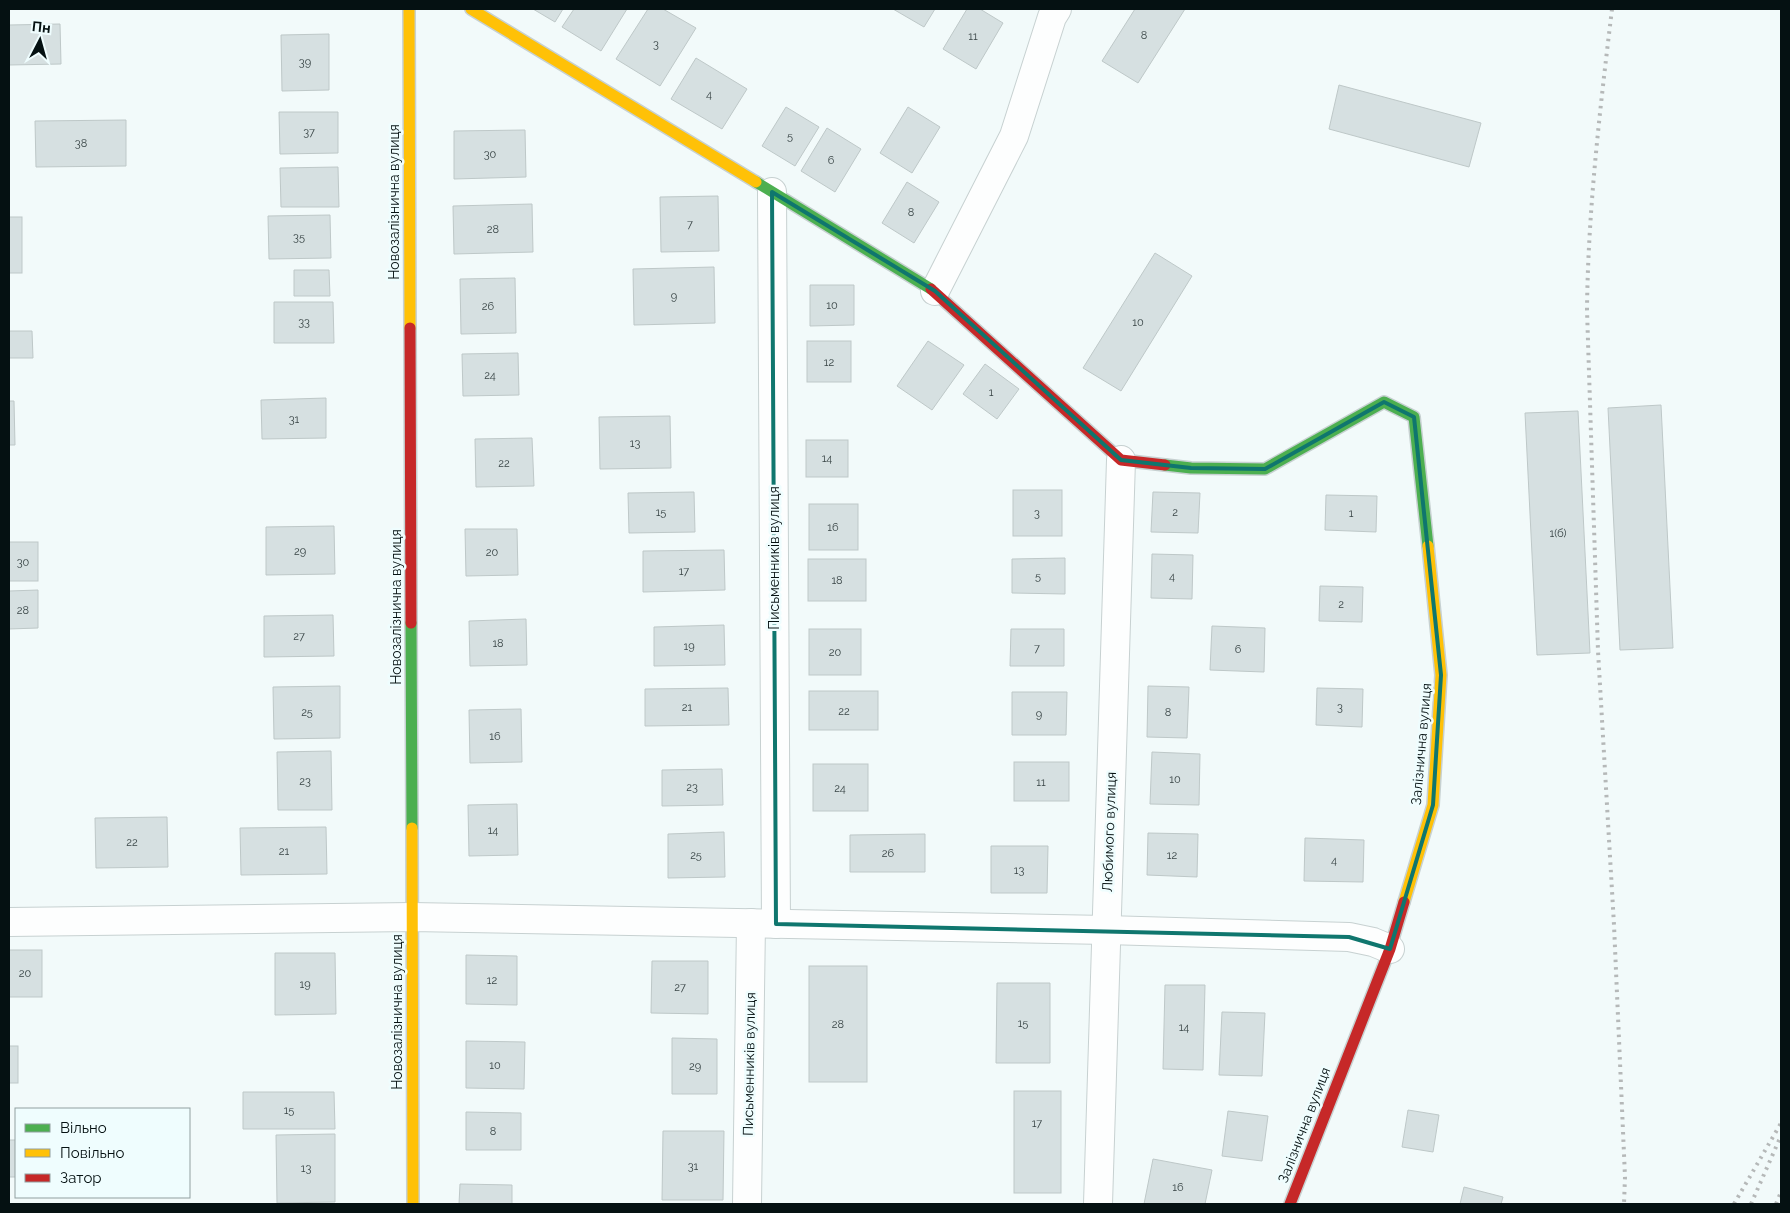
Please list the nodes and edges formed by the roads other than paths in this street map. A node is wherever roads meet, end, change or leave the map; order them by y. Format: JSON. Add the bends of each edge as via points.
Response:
{"nodes":[{"id":1,"x":409,"y":9,"type":"edge"},
{"id":2,"x":471,"y":9,"type":"edge"},
{"id":3,"x":1050,"y":12,"type":"edge"},
{"id":4,"x":772,"y":192,"type":"junction"},
{"id":5,"x":935,"y":291,"type":"junction"},
{"id":6,"x":1121,"y":460,"type":"junction"},
{"id":7,"x":412,"y":917,"type":"junction"},
{"id":8,"x":9,"y":922,"type":"edge"},
{"id":9,"x":764,"y":924,"type":"junction"},
{"id":10,"x":1106,"y":930,"type":"junction"},
{"id":11,"x":1390,"y":948,"type":"junction"},
{"id":12,"x":413,"y":1204,"type":"edge"},
{"id":13,"x":748,"y":1204,"type":"edge"},
{"id":14,"x":1098,"y":1204,"type":"edge"},
{"id":15,"x":1290,"y":1204,"type":"edge"}],
"edges":[{"from":1,"to":7,"type":"street","name":"Новозалізнична вулиця"},
{"from":2,"to":4,"type":"street"},
{"from":3,"to":5,"type":"street","via":[[1014,136]]},
{"from":4,"to":5,"type":"street"},
{"from":4,"to":9,"type":"street","name":"Письменників вулиця"},
{"from":5,"to":6,"type":"street"},
{"from":6,"to":10,"type":"street","name":"Любимого вулиця"},
{"from":6,"to":11,"type":"street","name":"Залізнична вулиця","via":[[1191,468],[1265,469],[1384,402],[1414,417],[1442,675],[1433,805]]},
{"from":7,"to":8,"type":"street"},
{"from":7,"to":9,"type":"street"},
{"from":7,"to":12,"type":"street","name":"Новозалізнична вулиця"},
{"from":9,"to":10,"type":"street"},
{"from":9,"to":13,"type":"street","name":"Письменників вулиця"},
{"from":10,"to":11,"type":"street","via":[[1349,937]]},
{"from":10,"to":14,"type":"street","name":"Любимого вулиця"},
{"from":11,"to":15,"type":"street","name":"Залізнична вулиця"}]}
